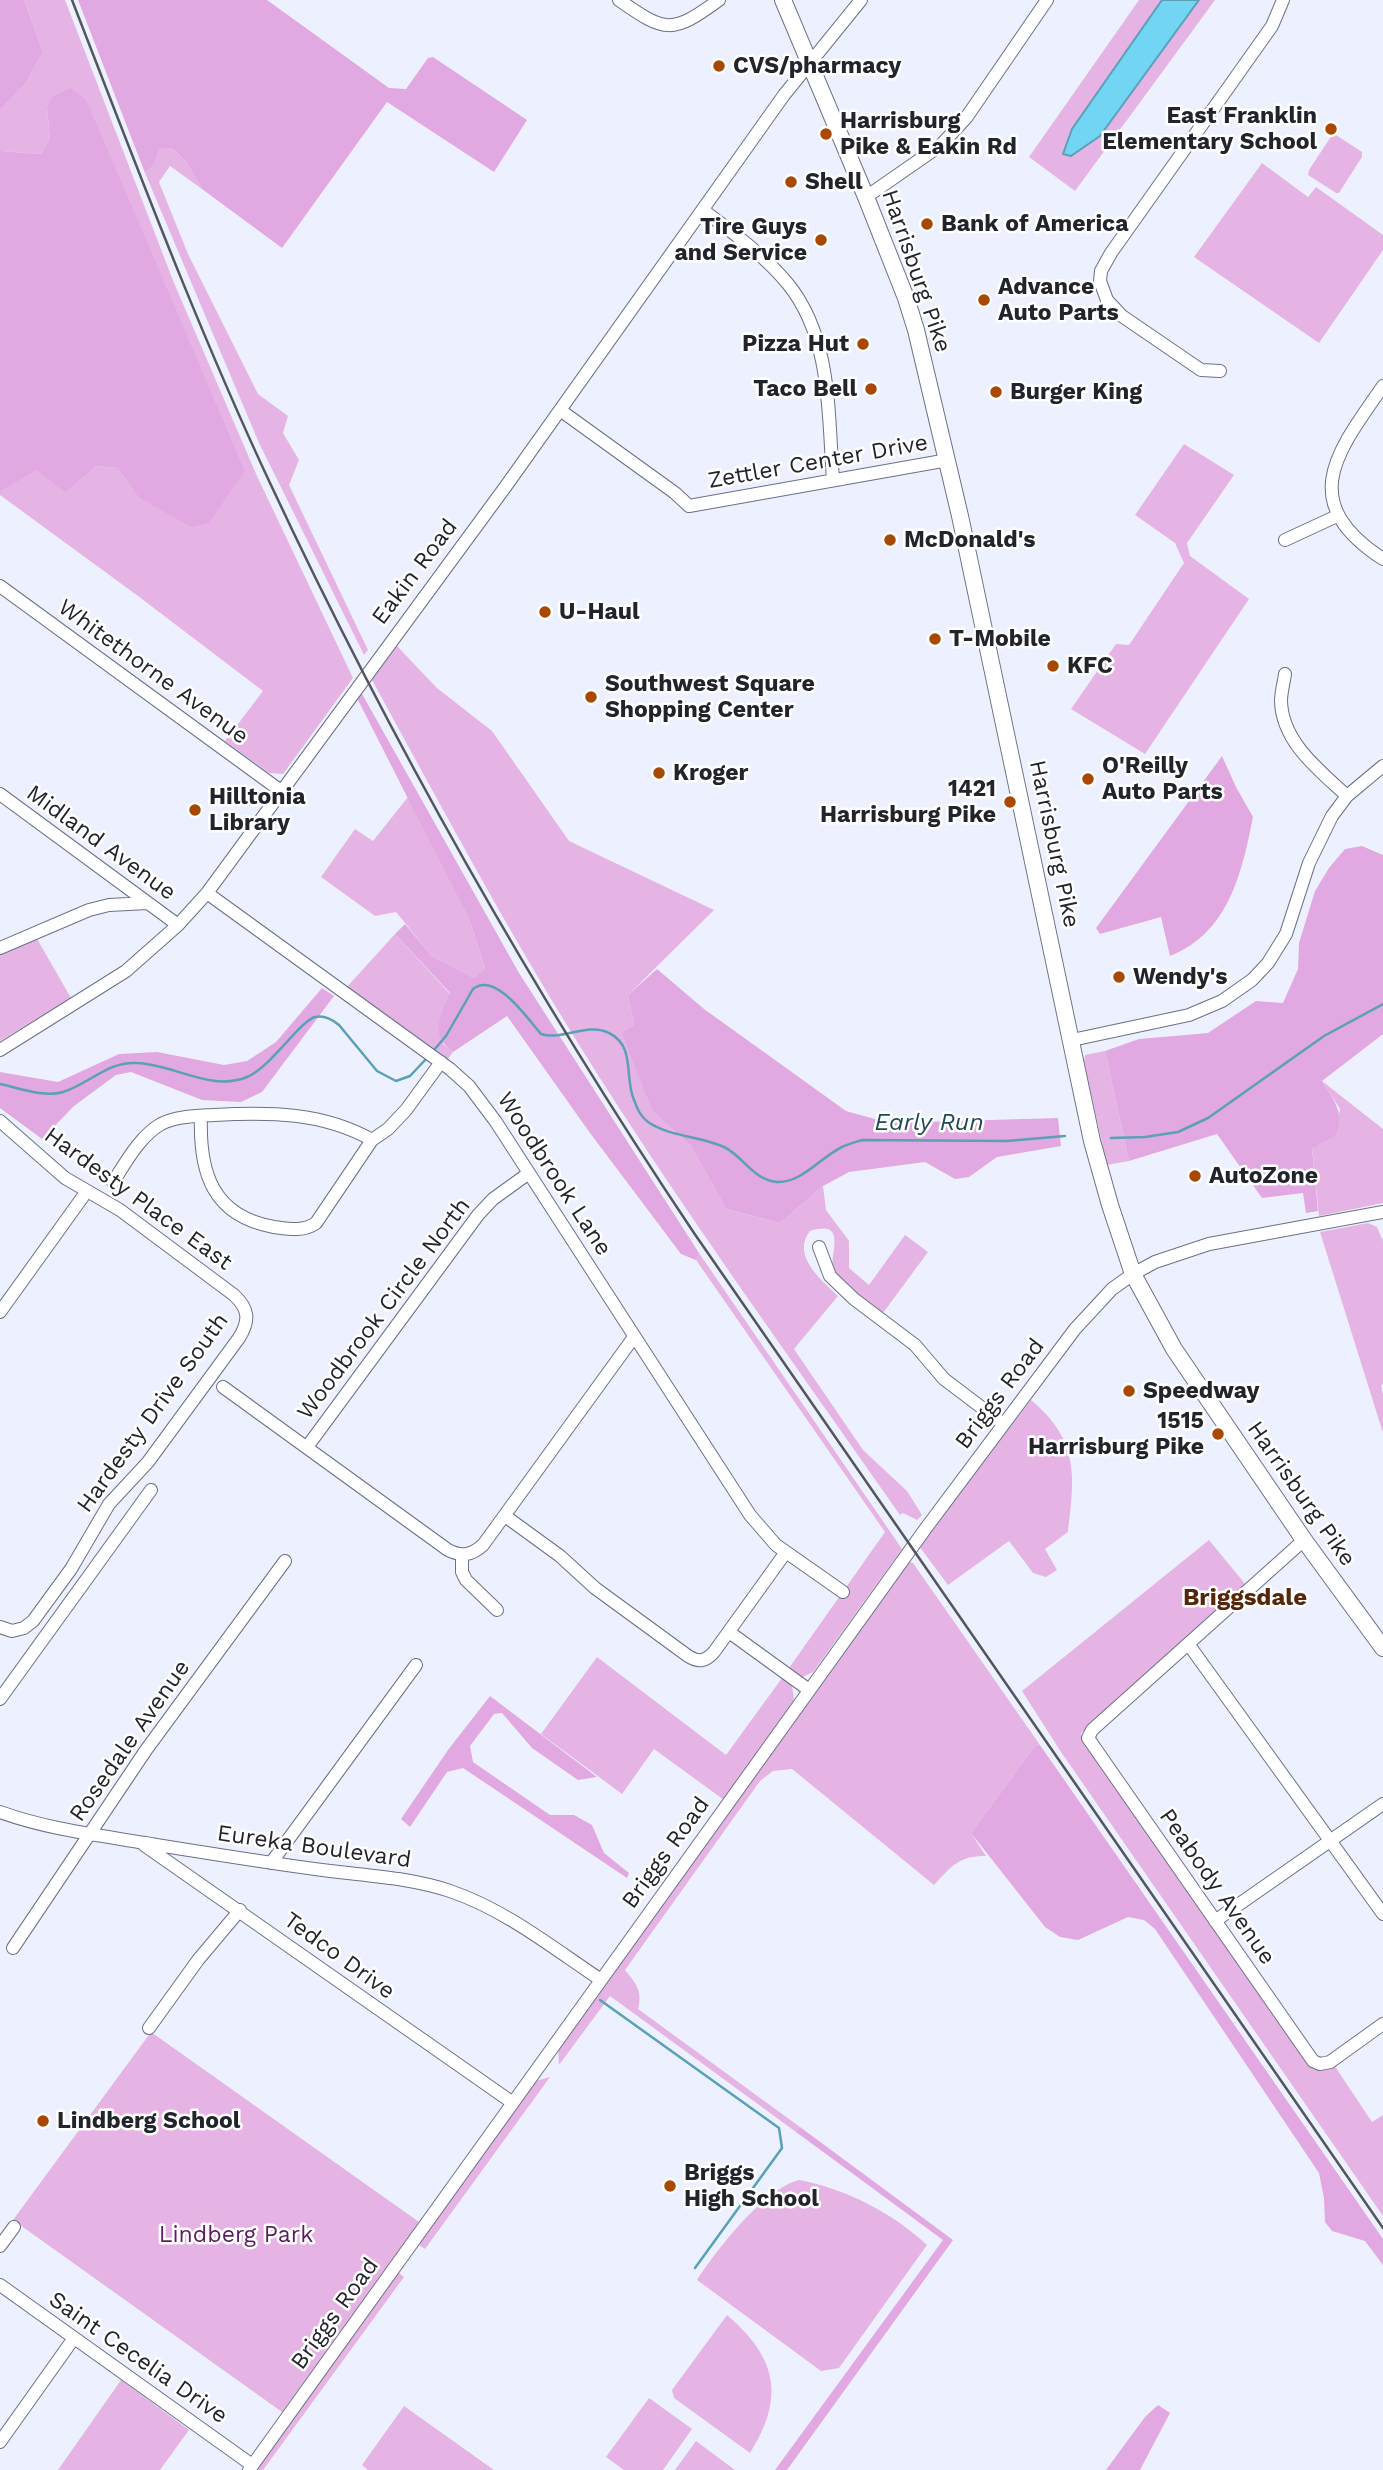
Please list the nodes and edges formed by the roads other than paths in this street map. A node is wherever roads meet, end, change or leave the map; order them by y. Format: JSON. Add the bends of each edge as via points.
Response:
{"nodes":[{"id":1,"x":619,"y":0,"type":"edge"},
{"id":2,"x":719,"y":0,"type":"edge"},
{"id":3,"x":783,"y":0,"type":"edge"},
{"id":4,"x":861,"y":0,"type":"edge"},
{"id":5,"x":1047,"y":0,"type":"edge"},
{"id":6,"x":1283,"y":0,"type":"edge"},
{"id":7,"x":810,"y":64,"type":"junction"},
{"id":8,"x":866,"y":197,"type":"junction"},
{"id":9,"x":703,"y":210,"type":"junction"},
{"id":10,"x":1220,"y":371,"type":"dead end"},
{"id":11,"x":1383,"y":386,"type":"edge"},
{"id":12,"x":560,"y":410,"type":"junction"},
{"id":13,"x":948,"y":460,"type":"junction"},
{"id":14,"x":833,"y":480,"type":"junction"},
{"id":15,"x":1337,"y":516,"type":"junction"},
{"id":16,"x":1285,"y":540,"type":"dead end"},
{"id":17,"x":1383,"y":559,"type":"edge"},
{"id":18,"x":0,"y":586,"type":"edge"},
{"id":19,"x":1285,"y":674,"type":"dead end"},
{"id":20,"x":1383,"y":766,"type":"edge"},
{"id":21,"x":281,"y":791,"type":"junction"},
{"id":22,"x":0,"y":794,"type":"edge"},
{"id":23,"x":1347,"y":796,"type":"junction"},
{"id":24,"x":207,"y":893,"type":"junction"},
{"id":25,"x":148,"y":903,"type":"junction"},
{"id":26,"x":178,"y":925,"type":"junction"},
{"id":27,"x":0,"y":948,"type":"edge"},
{"id":28,"x":1072,"y":1040,"type":"junction"},
{"id":29,"x":0,"y":1050,"type":"edge"},
{"id":30,"x":433,"y":1057,"type":"junction"},
{"id":31,"x":201,"y":1116,"type":"junction"},
{"id":32,"x":0,"y":1121,"type":"edge"},
{"id":33,"x":372,"y":1140,"type":"junction"},
{"id":34,"x":529,"y":1173,"type":"junction"},
{"id":35,"x":113,"y":1182,"type":"dead end"},
{"id":36,"x":87,"y":1191,"type":"junction"},
{"id":37,"x":1382,"y":1215,"type":"edge"},
{"id":38,"x":819,"y":1247,"type":"dead end"},
{"id":39,"x":1133,"y":1273,"type":"junction"},
{"id":40,"x":0,"y":1312,"type":"edge"},
{"id":41,"x":247,"y":1314,"type":"joint"},
{"id":42,"x":635,"y":1337,"type":"junction"},
{"id":43,"x":223,"y":1387,"type":"dead end"},
{"id":44,"x":1002,"y":1423,"type":"junction"},
{"id":45,"x":307,"y":1447,"type":"junction"},
{"id":46,"x":151,"y":1490,"type":"dead end"},
{"id":47,"x":505,"y":1516,"type":"junction"},
{"id":48,"x":1304,"y":1540,"type":"junction"},
{"id":49,"x":786,"y":1552,"type":"junction"},
{"id":50,"x":462,"y":1555,"type":"junction"},
{"id":51,"x":285,"y":1561,"type":"dead end"},
{"id":52,"x":843,"y":1592,"type":"dead end"},
{"id":53,"x":497,"y":1610,"type":"dead end"},
{"id":54,"x":6,"y":1629,"type":"edge"},
{"id":55,"x":729,"y":1632,"type":"junction"},
{"id":56,"x":1189,"y":1645,"type":"junction"},
{"id":57,"x":1383,"y":1648,"type":"edge"},
{"id":58,"x":416,"y":1665,"type":"dead end"},
{"id":59,"x":809,"y":1690,"type":"junction"},
{"id":60,"x":0,"y":1699,"type":"edge"},
{"id":61,"x":1383,"y":1804,"type":"edge"},
{"id":62,"x":0,"y":1812,"type":"edge"},
{"id":63,"x":90,"y":1835,"type":"junction"},
{"id":64,"x":1329,"y":1841,"type":"junction"},
{"id":65,"x":141,"y":1843,"type":"junction"},
{"id":66,"x":271,"y":1863,"type":"junction"},
{"id":67,"x":240,"y":1910,"type":"junction"},
{"id":68,"x":1383,"y":1914,"type":"edge"},
{"id":69,"x":1215,"y":1921,"type":"junction"},
{"id":70,"x":13,"y":1948,"type":"dead end"},
{"id":71,"x":601,"y":1980,"type":"junction"},
{"id":72,"x":1383,"y":2024,"type":"edge"},
{"id":73,"x":149,"y":2028,"type":"dead end"},
{"id":74,"x":513,"y":2102,"type":"junction"},
{"id":75,"x":14,"y":2227,"type":"dead end"},
{"id":76,"x":0,"y":2246,"type":"edge"},
{"id":77,"x":0,"y":2285,"type":"edge"},
{"id":78,"x":74,"y":2338,"type":"junction"},
{"id":79,"x":0,"y":2442,"type":"edge"},
{"id":80,"x":251,"y":2467,"type":"edge"}],
"edges":[{"from":1,"to":2,"type":"street","via":[[664,26],[698,17]]},
{"from":3,"to":7,"type":"main road","name":"Harrisburg Pike"},
{"from":4,"to":7,"type":"street","name":"Eakin Road"},
{"from":5,"to":8,"type":"street","via":[[966,118],[941,145]]},
{"from":6,"to":10,"type":"street","via":[[1272,26],[1096,277],[1107,300],[1122,316],[1201,370]]},
{"from":7,"to":8,"type":"main road","name":"Harrisburg Pike"},
{"from":7,"to":9,"type":"street","name":"Eakin Road"},
{"from":8,"to":13,"type":"main road","name":"Harrisburg Pike","via":[[913,319]]},
{"from":9,"to":12,"type":"street","name":"Eakin Road"},
{"from":9,"to":14,"type":"street","via":[[756,250],[789,285],[804,309],[824,369]]},
{"from":11,"to":15,"type":"street","via":[[1345,439],[1338,457],[1332,475]]},
{"from":12,"to":14,"type":"street","name":"Zettler Center Drive","via":[[689,506]]},
{"from":12,"to":21,"type":"street","name":"Eakin Road"},
{"from":13,"to":14,"type":"street","name":"Zettler Center Drive"},
{"from":13,"to":28,"type":"main road","name":"Harrisburg Pike"},
{"from":15,"to":16,"type":"street"},
{"from":15,"to":17,"type":"street","via":[[1355,539]]},
{"from":18,"to":21,"type":"street","name":"Whitethorne Avenue"},
{"from":19,"to":23,"type":"street","via":[[1283,715],[1296,746]]},
{"from":20,"to":23,"type":"street"},
{"from":21,"to":24,"type":"street","name":"Eakin Road"},
{"from":22,"to":25,"type":"street","name":"Midland Avenue"},
{"from":23,"to":28,"type":"street","via":[[1317,845],[1286,934],[1252,979],[1222,1001],[1189,1015]]},
{"from":24,"to":26,"type":"street","name":"Eakin Road"},
{"from":24,"to":30,"type":"street","name":"Woodbrook Lane"},
{"from":25,"to":26,"type":"street","name":"Midland Avenue"},
{"from":25,"to":27,"type":"street","via":[[89,910]]},
{"from":26,"to":29,"type":"street","name":"Eakin Road","via":[[107,985]]},
{"from":28,"to":39,"type":"main road","name":"Harrisburg Pike","via":[[1098,1166]]},
{"from":30,"to":33,"type":"street","via":[[406,1110]]},
{"from":30,"to":34,"type":"street","name":"Woodbrook Lane","via":[[469,1086]]},
{"from":31,"to":33,"type":"street","via":[[292,1115],[323,1120]]},
{"from":31,"to":33,"type":"street","via":[[203,1166],[214,1189],[237,1214],[273,1226],[302,1230],[316,1223]]},
{"from":31,"to":35,"type":"street","via":[[170,1120],[151,1131]]},
{"from":32,"to":36,"type":"street","name":"Hardesty Place East","via":[[65,1178]]},
{"from":34,"to":42,"type":"street","name":"Woodbrook Lane"},
{"from":34,"to":45,"type":"street","name":"Woodbrook Circle North","via":[[478,1215]]},
{"from":36,"to":40,"type":"street"},
{"from":36,"to":41,"type":"street","name":"Hardesty Place East","via":[[126,1214],[234,1294]]},
{"from":37,"to":39,"type":"street","name":"Briggs Road","via":[[1209,1244]]},
{"from":38,"to":44,"type":"street","via":[[830,1276]]},
{"from":39,"to":44,"type":"street","name":"Briggs Road","via":[[1075,1329]]},
{"from":39,"to":48,"type":"main road","name":"Harrisburg Pike","via":[[1174,1349]]},
{"from":41,"to":54,"type":"street","name":"Hardesty Drive South","via":[[239,1338],[148,1462],[109,1504],[41,1610],[23,1628]]},
{"from":42,"to":47,"type":"street"},
{"from":42,"to":49,"type":"street","name":"Woodbrook Lane","via":[[750,1515]]},
{"from":43,"to":45,"type":"street"},
{"from":44,"to":59,"type":"street","name":"Briggs Road"},
{"from":45,"to":50,"type":"street","via":[[448,1550]]},
{"from":46,"to":60,"type":"street"},
{"from":47,"to":50,"type":"street","via":[[478,1549]]},
{"from":47,"to":55,"type":"street","via":[[695,1660],[709,1658]]},
{"from":48,"to":56,"type":"street"},
{"from":48,"to":57,"type":"main road","name":"Harrisburg Pike"},
{"from":49,"to":52,"type":"street","name":"Woodbrook Lane"},
{"from":49,"to":55,"type":"street"},
{"from":50,"to":53,"type":"street","via":[[466,1580]]},
{"from":51,"to":63,"type":"street","name":"Rosedale Avenue","via":[[162,1727]]},
{"from":55,"to":59,"type":"street"},
{"from":56,"to":64,"type":"street"},
{"from":56,"to":69,"type":"street","name":"Peabody Avenue","via":[[1089,1734],[1090,1742]]},
{"from":58,"to":66,"type":"street"},
{"from":59,"to":71,"type":"street","name":"Briggs Road"},
{"from":61,"to":64,"type":"street"},
{"from":62,"to":63,"type":"street","name":"Eureka Boulevard"},
{"from":63,"to":65,"type":"street","name":"Eureka Boulevard"},
{"from":63,"to":70,"type":"street","name":"Rosedale Avenue"},
{"from":64,"to":68,"type":"street"},
{"from":64,"to":69,"type":"street"},
{"from":65,"to":66,"type":"street","name":"Eureka Boulevard"},
{"from":65,"to":67,"type":"street","name":"Tedco Drive"},
{"from":66,"to":71,"type":"street","name":"Eureka Boulevard","via":[[449,1891],[519,1924]]},
{"from":67,"to":73,"type":"street"},
{"from":67,"to":74,"type":"street","name":"Tedco Drive"},
{"from":69,"to":72,"type":"street","name":"Peabody Avenue","via":[[1313,2061],[1330,2062]]},
{"from":71,"to":74,"type":"street","name":"Briggs Road"},
{"from":74,"to":80,"type":"street","name":"Briggs Road"},
{"from":75,"to":76,"type":"street"},
{"from":77,"to":78,"type":"street","name":"Saint Cecelia Drive"},
{"from":78,"to":79,"type":"street"},
{"from":78,"to":80,"type":"street","name":"Saint Cecelia Drive"}]}
